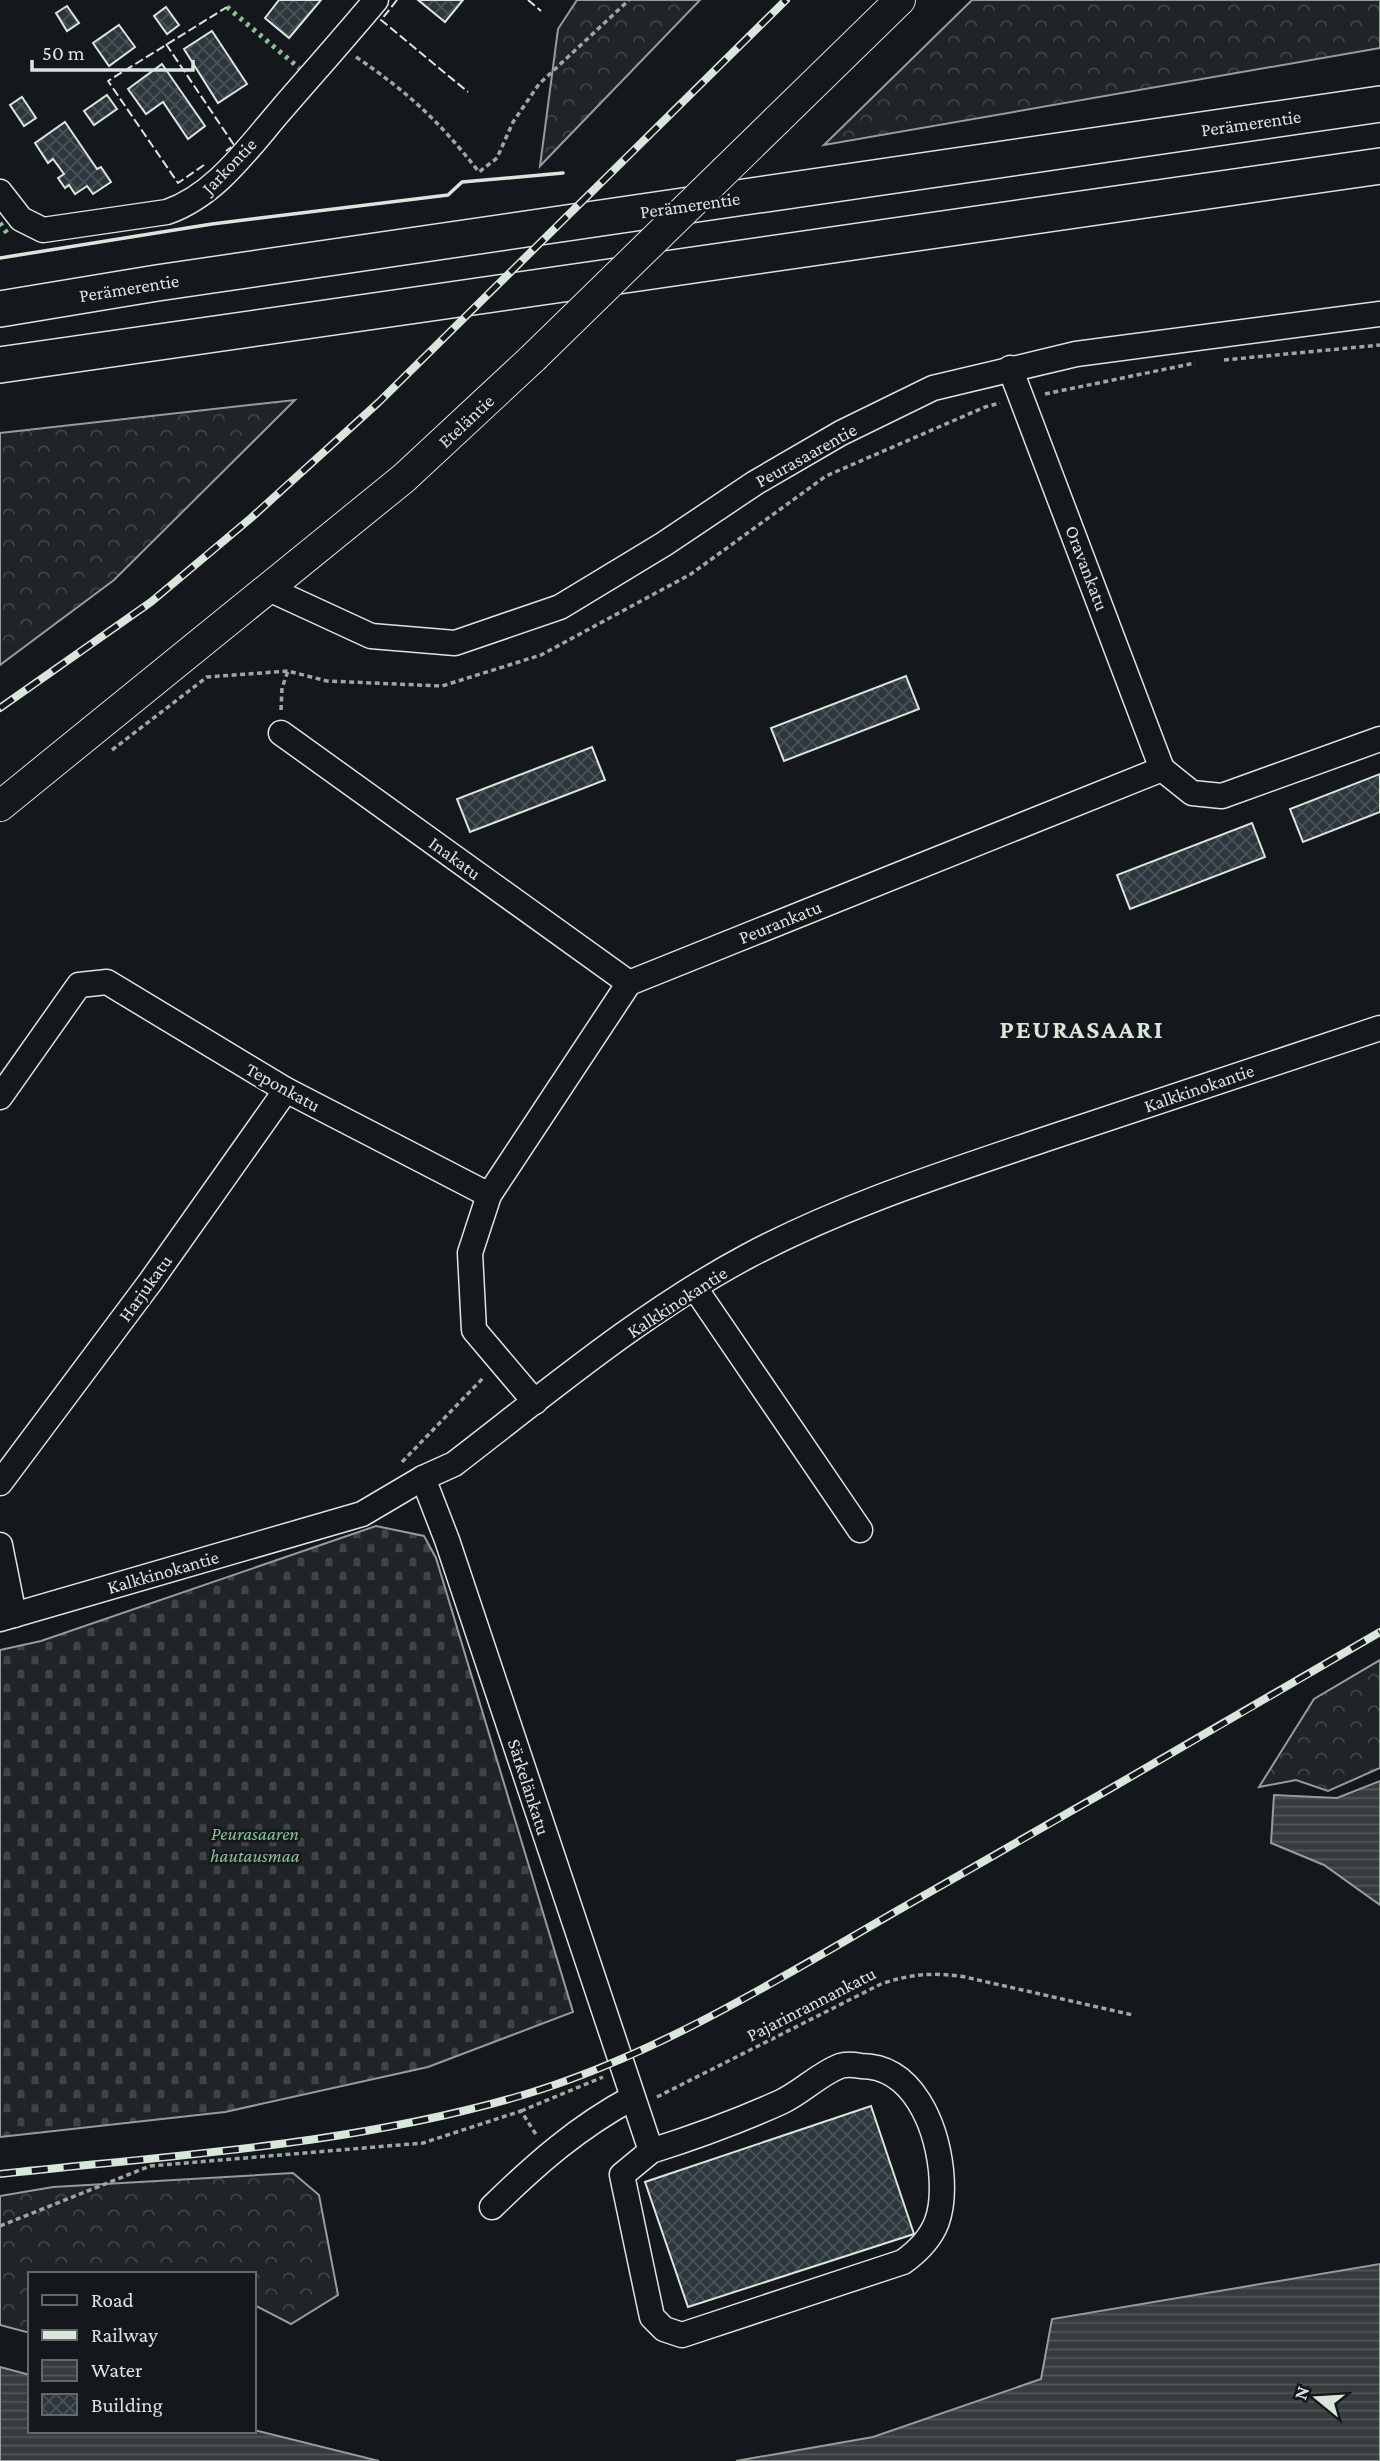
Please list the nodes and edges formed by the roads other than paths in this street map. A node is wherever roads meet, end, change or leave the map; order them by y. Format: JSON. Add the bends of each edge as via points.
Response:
{"nodes":[{"id":1,"x":376,"y":0,"type":"edge"},
{"id":2,"x":900,"y":0,"type":"edge"},
{"id":3,"x":1380,"y":104,"type":"edge"},
{"id":4,"x":1380,"y":166,"type":"edge"},
{"id":5,"x":0,"y":192,"type":"edge"},
{"id":6,"x":0,"y":309,"type":"edge"},
{"id":7,"x":1380,"y":314,"type":"edge"},
{"id":8,"x":0,"y":365,"type":"edge"},
{"id":9,"x":1010,"y":368,"type":"junction"},
{"id":10,"x":269,"y":589,"type":"junction"},
{"id":11,"x":281,"y":733,"type":"road end"},
{"id":12,"x":1380,"y":739,"type":"edge"},
{"id":13,"x":1162,"y":769,"type":"junction"},
{"id":14,"x":0,"y":806,"type":"edge"},
{"id":15,"x":629,"y":983,"type":"junction"},
{"id":16,"x":1380,"y":1028,"type":"edge"},
{"id":17,"x":286,"y":1090,"type":"junction"},
{"id":18,"x":0,"y":1097,"type":"edge"},
{"id":19,"x":489,"y":1195,"type":"junction"},
{"id":20,"x":695,"y":1288,"type":"junction"},
{"id":21,"x":535,"y":1402,"type":"junction"},
{"id":22,"x":423,"y":1478,"type":"junction"},
{"id":23,"x":0,"y":1483,"type":"edge"},
{"id":24,"x":860,"y":1530,"type":"dead end"},
{"id":25,"x":0,"y":1545,"type":"edge"},
{"id":26,"x":7,"y":1617,"type":"edge"},
{"id":27,"x":634,"y":2103,"type":"junction"},
{"id":28,"x":651,"y":2151,"type":"junction"},
{"id":29,"x":492,"y":2207,"type":"dead end"}],
"edges":[{"from":1,"to":5,"type":"street","name":"Jarkontie","via":[[235,163],[208,190],[182,207],[52,230],[28,225]]},
{"from":2,"to":10,"type":"main road","name":"Eteläntie","bridge":true,"via":[[533,358],[404,478]]},
{"from":3,"to":6,"type":"highway","name":"Perämerentie"},
{"from":4,"to":8,"type":"highway"},
{"from":7,"to":9,"type":"street","name":"Peurasaarentie","via":[[1076,354]]},
{"from":9,"to":10,"type":"street","name":"Peurasaarentie","via":[[933,388],[841,433],[560,607],[455,643],[371,636]]},
{"from":9,"to":13,"type":"street","name":"Oravankatu"},
{"from":10,"to":14,"type":"main road","name":"Eteläntie"},
{"from":11,"to":15,"type":"street","name":"Inakatu"},
{"from":12,"to":13,"type":"street","via":[[1222,796],[1192,793]]},
{"from":13,"to":15,"type":"street","name":"Peurankatu"},
{"from":15,"to":19,"type":"street"},
{"from":16,"to":20,"type":"street","name":"Kalkkinokantie","via":[[838,1213],[746,1257]]},
{"from":17,"to":18,"type":"street","name":"Teponkatu","via":[[107,982],[79,985]]},
{"from":17,"to":19,"type":"street","name":"Teponkatu"},
{"from":17,"to":23,"type":"street","name":"Harjukatu"},
{"from":19,"to":21,"type":"street","via":[[470,1254],[474,1330]]},
{"from":20,"to":21,"type":"street","name":"Kalkkinokantie"},
{"from":20,"to":24,"type":"street"},
{"from":21,"to":22,"type":"street","name":"Kalkkinokantie","via":[[454,1464]]},
{"from":22,"to":26,"type":"street","name":"Kalkkinokantie","via":[[362,1514]]},
{"from":22,"to":27,"type":"street","name":"Särkelänkatu"},
{"from":25,"to":26,"type":"street"},
{"from":27,"to":28,"type":"street","name":"Särkelänkatu"},
{"from":27,"to":29,"type":"street","via":[[596,2118],[548,2153]]},
{"from":28,"to":28,"type":"street","via":[[622,2175],[652,2317],[664,2329],[682,2335],[903,2262],[924,2247],[936,2229],[942,2205],[941,2169],[931,2123],[913,2090],[876,2066],[841,2065],[784,2101]]}]}
